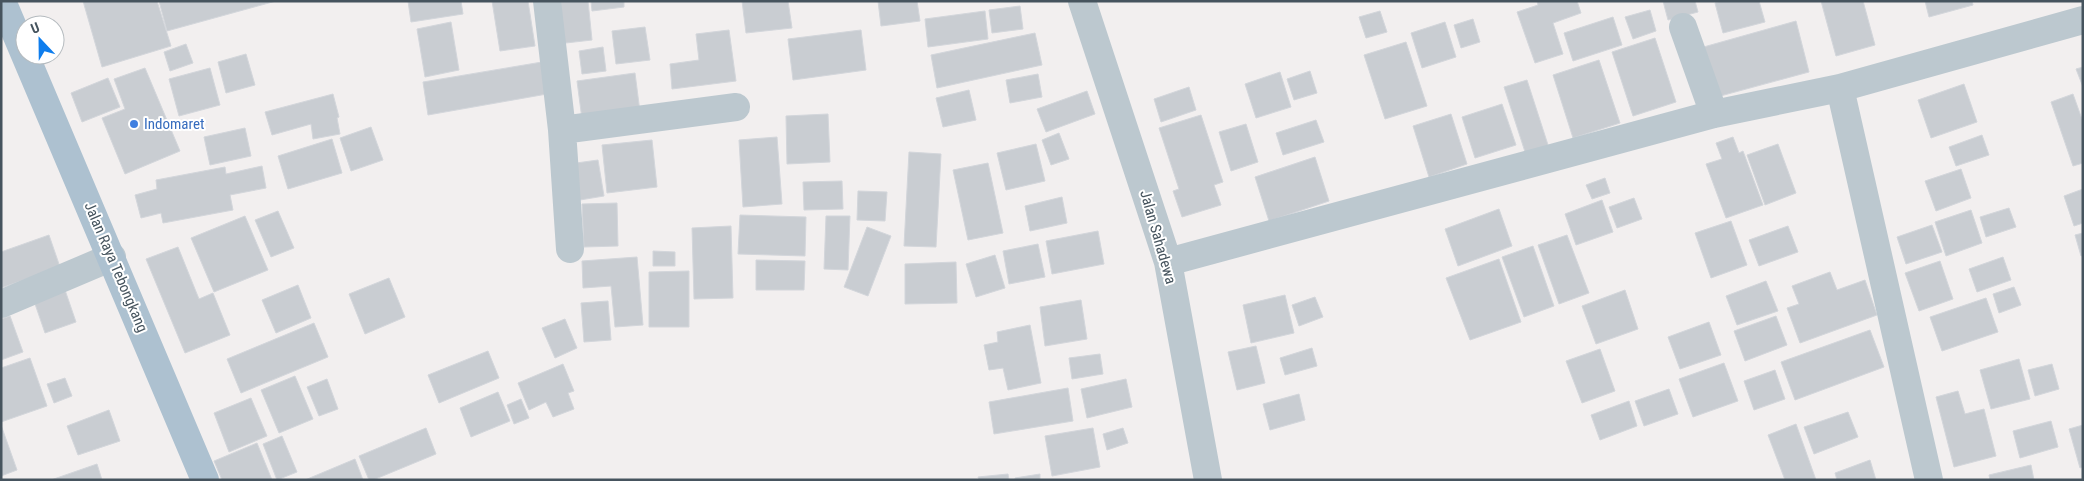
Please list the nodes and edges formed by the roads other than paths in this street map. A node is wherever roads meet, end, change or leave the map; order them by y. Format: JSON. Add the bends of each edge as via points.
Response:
{"nodes":[{"id":1,"x":2,"y":1,"type":"edge"},
{"id":2,"x":547,"y":1,"type":"edge"},
{"id":3,"x":1082,"y":1,"type":"edge"},
{"id":4,"x":2083,"y":20,"type":"edge"},
{"id":5,"x":1683,"y":27,"type":"dead end"},
{"id":6,"x":15,"y":32,"type":"edge"},
{"id":7,"x":29,"y":65,"type":"edge"},
{"id":8,"x":1840,"y":88,"type":"junction"},
{"id":9,"x":736,"y":107,"type":"dead end"},
{"id":10,"x":1714,"y":114,"type":"junction"},
{"id":11,"x":562,"y":130,"type":"junction"},
{"id":12,"x":570,"y":249,"type":"dead end"},
{"id":13,"x":112,"y":257,"type":"junction"},
{"id":14,"x":1168,"y":262,"type":"junction"},
{"id":15,"x":1,"y":304,"type":"edge"},
{"id":16,"x":205,"y":480,"type":"edge"},
{"id":17,"x":1208,"y":480,"type":"edge"},
{"id":18,"x":1929,"y":480,"type":"edge"}],
"edges":[{"from":1,"to":6,"type":"main road","name":"Jalan Raya Tebongkang"},
{"from":2,"to":11,"type":"street"},
{"from":3,"to":14,"type":"street","name":"Jalan Sahadewa"},
{"from":4,"to":8,"type":"street"},
{"from":5,"to":10,"type":"street"},
{"from":7,"to":13,"type":"main road","name":"Jalan Raya Tebongkang"},
{"from":8,"to":10,"type":"street"},
{"from":8,"to":18,"type":"street"},
{"from":9,"to":11,"type":"street"},
{"from":10,"to":14,"type":"street"},
{"from":11,"to":12,"type":"street"},
{"from":13,"to":15,"type":"street"},
{"from":13,"to":16,"type":"main road","name":"Jalan Raya Tebongkang"},
{"from":14,"to":17,"type":"street","name":"Jalan Sahadewa"}]}
